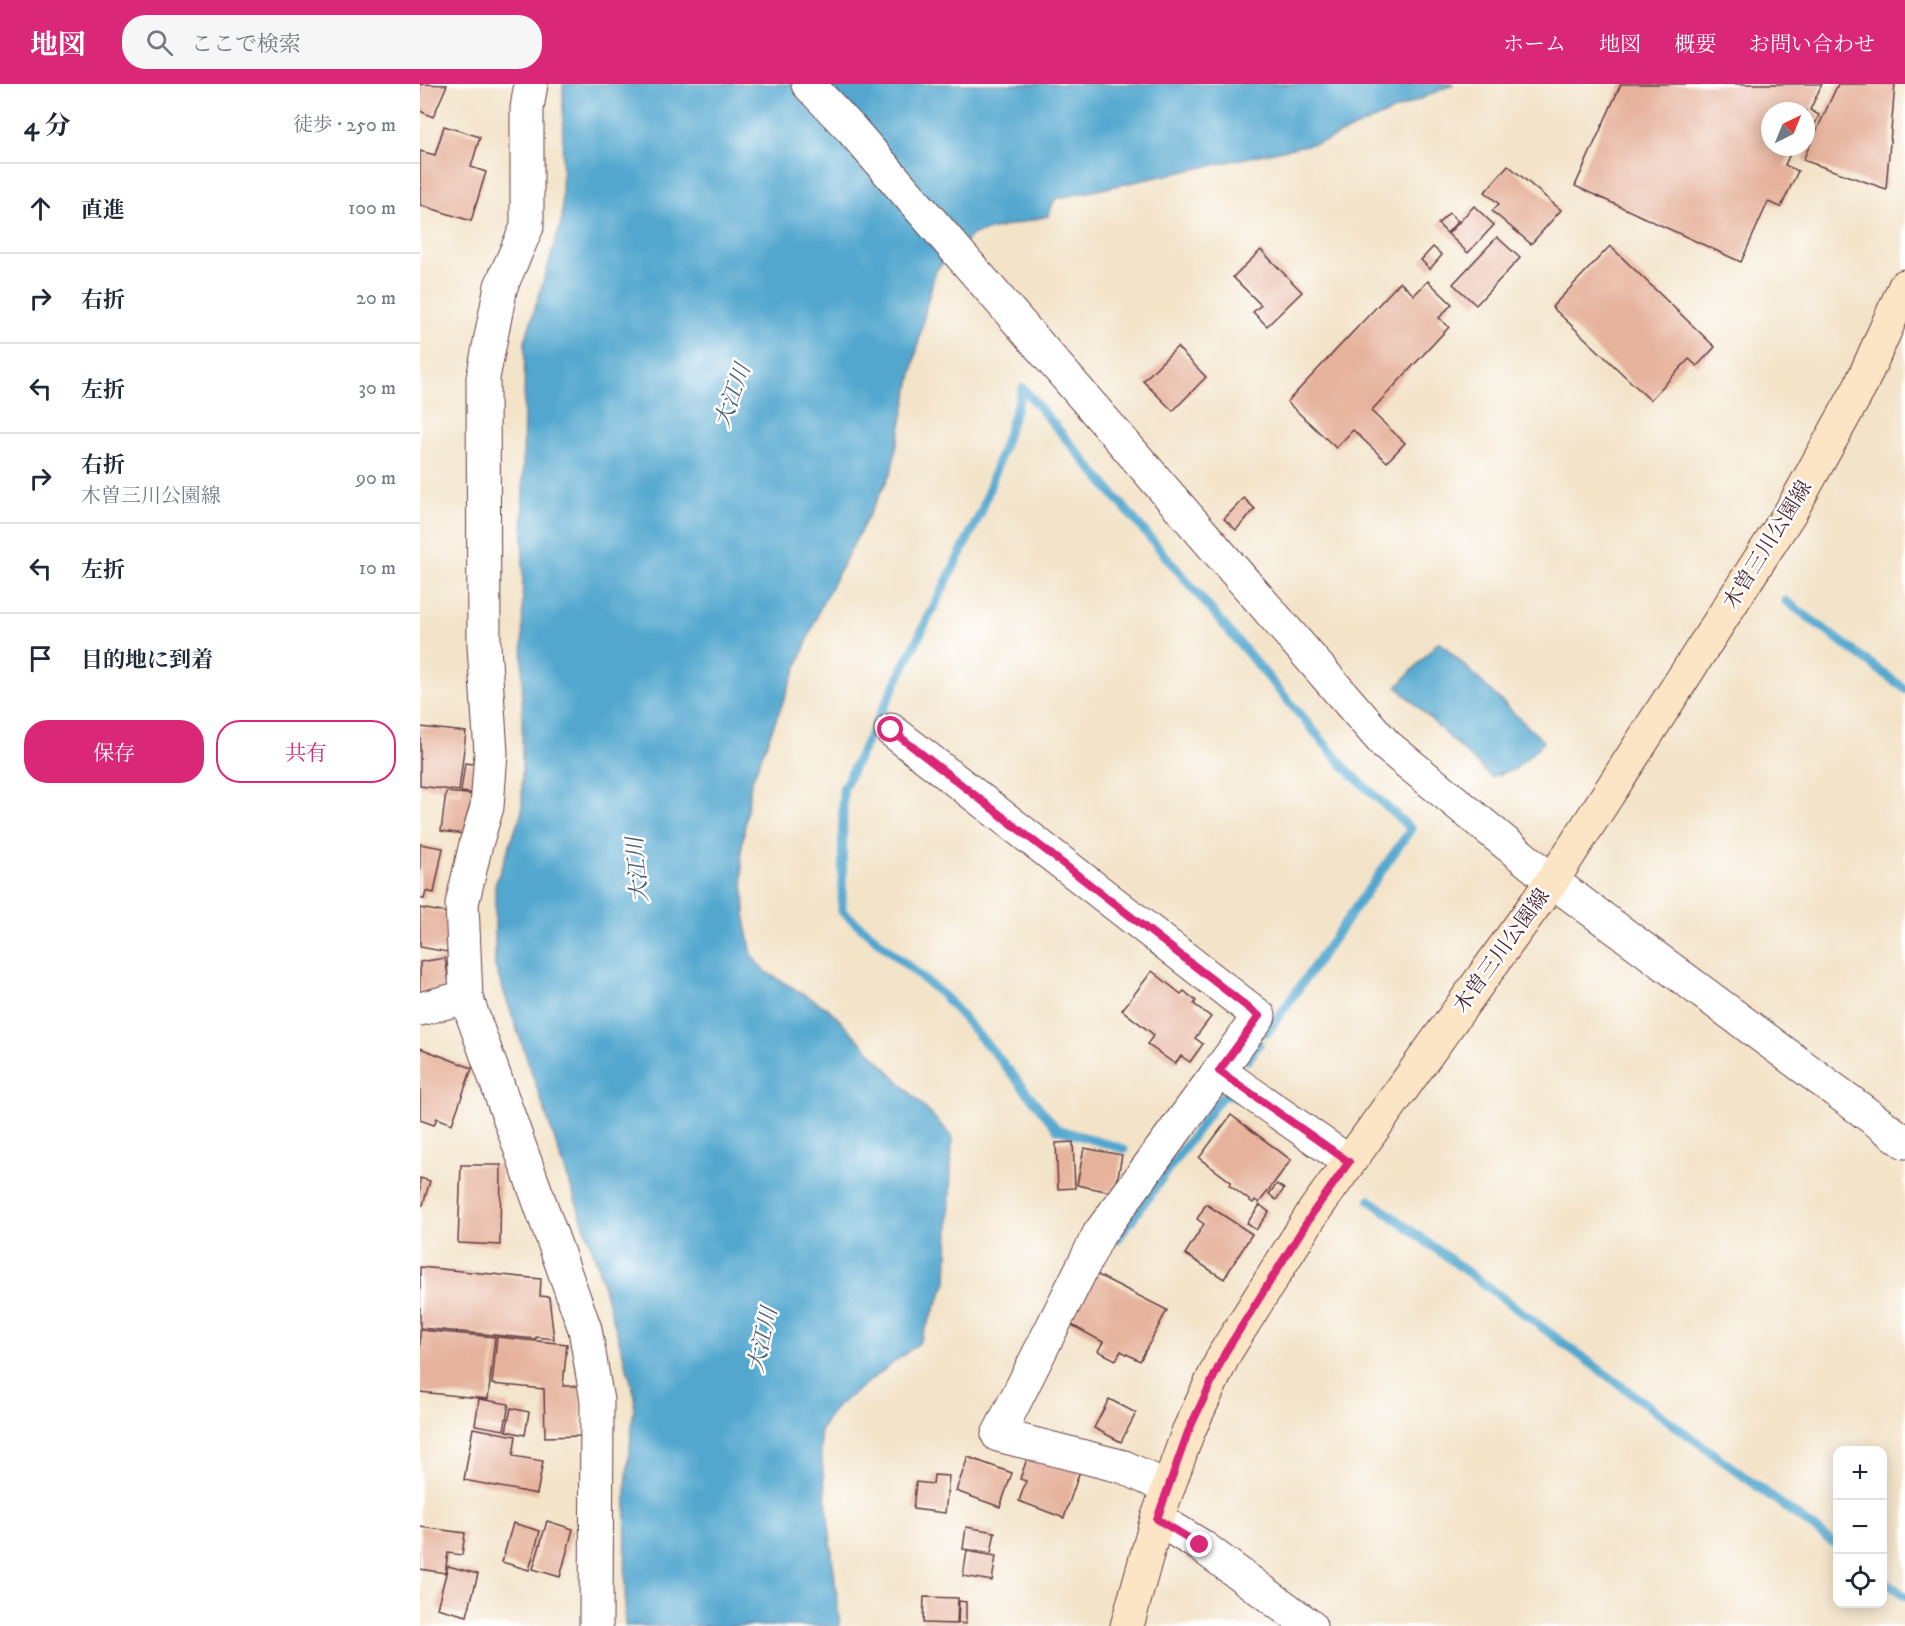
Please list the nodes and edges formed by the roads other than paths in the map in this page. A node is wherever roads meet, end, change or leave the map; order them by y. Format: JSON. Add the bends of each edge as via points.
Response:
{"nodes":[{"id":1,"x":531,"y":84,"type":"edge"},
{"id":2,"x":808,"y":84,"type":"edge"},
{"id":3,"x":1905,"y":286,"type":"edge"},
{"id":4,"x":891,"y":730,"type":"dead end"},
{"id":5,"x":1552,"y":881,"type":"junction"},
{"id":6,"x":466,"y":997,"type":"junction"},
{"id":7,"x":420,"y":1009,"type":"edge"},
{"id":8,"x":1219,"y":1071,"type":"junction"},
{"id":9,"x":1905,"y":1142,"type":"edge"},
{"id":10,"x":1349,"y":1162,"type":"junction"},
{"id":11,"x":1168,"y":1488,"type":"junction"},
{"id":12,"x":1157,"y":1519,"type":"junction"},
{"id":13,"x":596,"y":1626,"type":"edge"},
{"id":14,"x":1126,"y":1626,"type":"edge"},
{"id":15,"x":1310,"y":1626,"type":"edge"}],
"edges":[{"from":1,"to":6,"type":"street","via":[[527,108],[527,227],[501,286],[483,378],[484,646],[491,753],[487,807],[462,904]]},
{"from":2,"to":5,"type":"street","via":[[993,291],[1386,745]]},
{"from":3,"to":5,"type":"main road","name":"木曽三川公園線","via":[[1859,389],[1791,512]]},
{"from":4,"to":8,"type":"street","via":[[1259,1016]]},
{"from":5,"to":9,"type":"street"},
{"from":5,"to":10,"type":"main road","name":"木曽三川公園線"},
{"from":6,"to":7,"type":"street"},
{"from":6,"to":13,"type":"street","via":[[585,1329],[597,1401]]},
{"from":8,"to":10,"type":"street"},
{"from":8,"to":11,"type":"street","via":[[1099,1234],[998,1435],[1124,1467]]},
{"from":10,"to":11,"type":"main road","name":"木曽三川公園線","via":[[1225,1353],[1188,1432]]},
{"from":11,"to":12,"type":"main road","name":"木曽三川公園線"},
{"from":12,"to":14,"type":"main road","name":"木曽三川公園線"},
{"from":12,"to":15,"type":"street","via":[[1200,1545]]}]}
